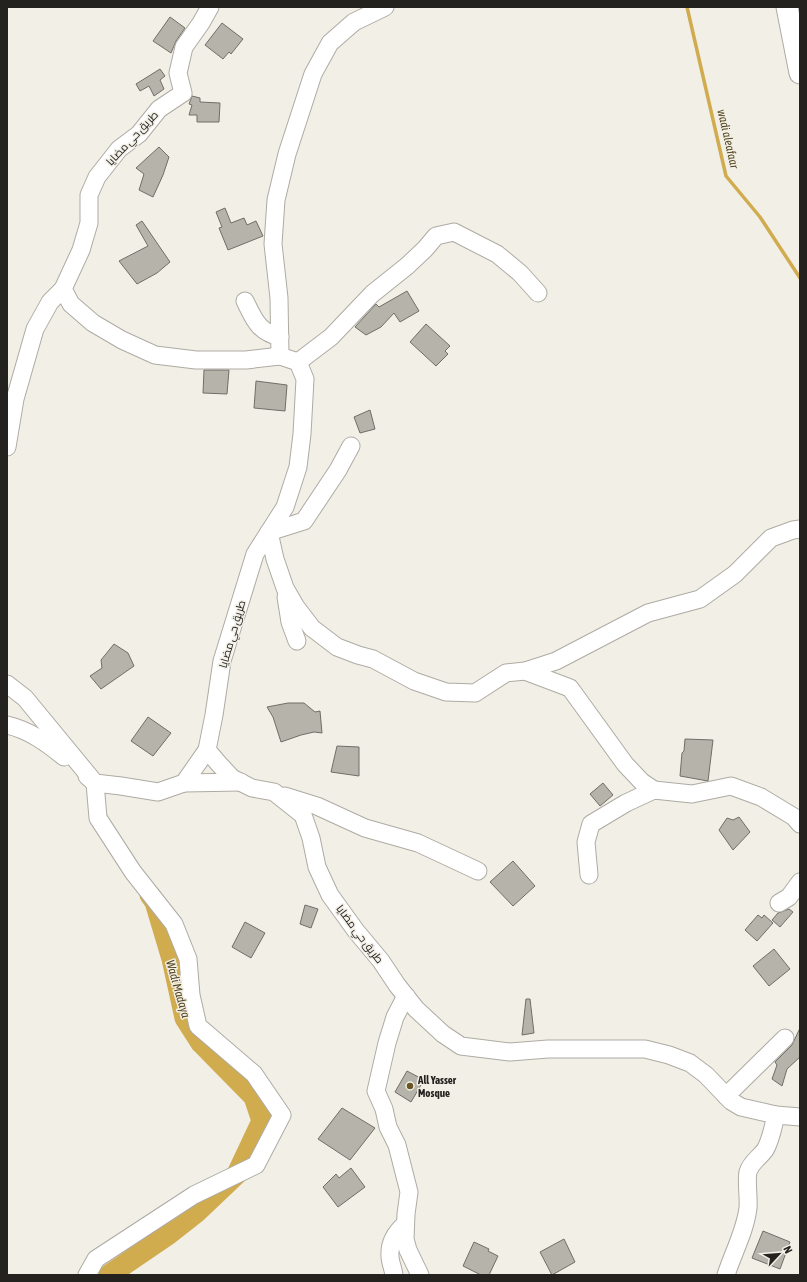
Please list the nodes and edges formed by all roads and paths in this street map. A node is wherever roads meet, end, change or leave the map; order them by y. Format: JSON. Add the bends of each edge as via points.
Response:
{"nodes":[{"id":1,"x":210,"y":7,"type":"edge"},
{"id":2,"x":385,"y":7,"type":"edge"},
{"id":3,"x":787,"y":7,"type":"edge"},
{"id":4,"x":354,"y":15,"type":"edge"},
{"id":5,"x":800,"y":73,"type":"edge"},
{"id":6,"x":63,"y":289,"type":"junction"},
{"id":7,"x":538,"y":293,"type":"dead end"},
{"id":8,"x":245,"y":301,"type":"dead end"},
{"id":9,"x":280,"y":337,"type":"junction"},
{"id":10,"x":280,"y":356,"type":"junction"},
{"id":11,"x":298,"y":362,"type":"junction"},
{"id":12,"x":351,"y":446,"type":"dead end"},
{"id":13,"x":7,"y":447,"type":"edge"},
{"id":14,"x":800,"y":529,"type":"edge"},
{"id":15,"x":269,"y":532,"type":"junction"},
{"id":16,"x":285,"y":588,"type":"junction"},
{"id":17,"x":298,"y":642,"type":"dead end"},
{"id":18,"x":524,"y":671,"type":"junction"},
{"id":19,"x":7,"y":684,"type":"edge"},
{"id":20,"x":7,"y":725,"type":"edge"},
{"id":21,"x":207,"y":750,"type":"junction"},
{"id":22,"x":95,"y":782,"type":"junction"},
{"id":23,"x":241,"y":782,"type":"junction"},
{"id":24,"x":184,"y":783,"type":"junction"},
{"id":25,"x":654,"y":790,"type":"junction"},
{"id":26,"x":274,"y":792,"type":"junction"},
{"id":27,"x":800,"y":824,"type":"edge"},
{"id":28,"x":478,"y":871,"type":"dead end"},
{"id":29,"x":589,"y":875,"type":"dead end"},
{"id":30,"x":800,"y":882,"type":"edge"},
{"id":31,"x":779,"y":903,"type":"dead end"},
{"id":32,"x":406,"y":996,"type":"junction"},
{"id":33,"x":785,"y":1038,"type":"dead end"},
{"id":34,"x":726,"y":1096,"type":"junction"},
{"id":35,"x":776,"y":1115,"type":"junction"},
{"id":36,"x":800,"y":1117,"type":"edge"},
{"id":37,"x":405,"y":1224,"type":"junction"},
{"id":38,"x":416,"y":1270,"type":"edge"},
{"id":39,"x":87,"y":1275,"type":"edge"},
{"id":40,"x":394,"y":1275,"type":"edge"},
{"id":41,"x":726,"y":1275,"type":"edge"}],
"edges":[{"from":1,"to":6,"type":"street","name":"طريق حي مضايا","via":[[184,48],[178,73],[182,93],[159,109],[139,134],[119,149],[97,177],[89,195],[89,223],[81,250]]},
{"from":2,"to":4,"type":"street"},
{"from":3,"to":5,"type":"main road"},
{"from":4,"to":9,"type":"street","via":[[330,43],[313,74],[287,154],[276,200],[273,244]]},
{"from":6,"to":10,"type":"street","via":[[71,304],[93,323],[155,355],[196,360],[246,360]]},
{"from":6,"to":13,"type":"street","via":[[50,302],[35,329],[16,399]]},
{"from":7,"to":11,"type":"street","via":[[520,273],[497,254],[454,232],[436,236],[407,266],[372,294],[331,337]]},
{"from":8,"to":9,"type":"street","via":[[256,323],[268,334]]},
{"from":9,"to":10,"type":"street"},
{"from":10,"to":11,"type":"street"},
{"from":11,"to":15,"type":"street","name":"طريق حي مضايا","via":[[305,379],[298,467],[285,507]]},
{"from":12,"to":15,"type":"street","via":[[304,521]]},
{"from":14,"to":18,"type":"street","via":[[771,538],[735,574],[700,599],[648,613],[556,661]]},
{"from":15,"to":16,"type":"street"},
{"from":15,"to":21,"type":"street","name":"طريق حي مضايا","via":[[255,554],[222,661]]},
{"from":16,"to":17,"type":"street","via":[[290,622]]},
{"from":16,"to":18,"type":"street","via":[[312,628],[337,647],[373,659],[414,681],[446,692],[475,693],[506,673]]},
{"from":18,"to":25,"type":"street","via":[[570,688],[625,764],[642,782]]},
{"from":19,"to":22,"type":"street","via":[[25,698]]},
{"from":20,"to":22,"type":"street","via":[[20,728],[48,744]]},
{"from":21,"to":23,"type":"street","name":"طريق حي مضايا","via":[[232,778]]},
{"from":21,"to":24,"type":"street"},
{"from":22,"to":24,"type":"street","via":[[158,792]]},
{"from":22,"to":39,"type":"street","via":[[98,818],[133,872],[174,924],[188,959],[191,996],[198,1026],[254,1074],[282,1115],[256,1165],[194,1195],[96,1259]]},
{"from":23,"to":24,"type":"street"},
{"from":23,"to":26,"type":"street","name":"طريق حي مضايا","via":[[252,788]]},
{"from":25,"to":27,"type":"street","via":[[692,794],[731,786],[761,797],[794,817]]},
{"from":25,"to":29,"type":"street","via":[[591,824],[586,842]]},
{"from":26,"to":28,"type":"street","via":[[317,806],[365,828],[418,843]]},
{"from":26,"to":32,"type":"street","name":"طريق حي مضايا","via":[[303,815],[317,868],[330,895]]},
{"from":30,"to":31,"type":"street","via":[[788,897]]},
{"from":32,"to":34,"type":"street","name":"طريق حي مضايا","via":[[443,1034],[461,1046],[510,1052],[548,1049],[645,1049],[690,1064],[706,1074]]},
{"from":32,"to":37,"type":"street","via":[[395,1016],[376,1091],[397,1145],[409,1192]]},
{"from":33,"to":34,"type":"street"},
{"from":34,"to":35,"type":"street","name":"طريق حي مضايا","via":[[741,1107]]},
{"from":35,"to":36,"type":"street","name":"طريق حي مضايا"},
{"from":35,"to":41,"type":"street","via":[[765,1150],[752,1164],[748,1173],[746,1221]]},
{"from":37,"to":38,"type":"street","via":[[405,1239]]},
{"from":37,"to":40,"type":"street","via":[[396,1232],[390,1246]]}]}
